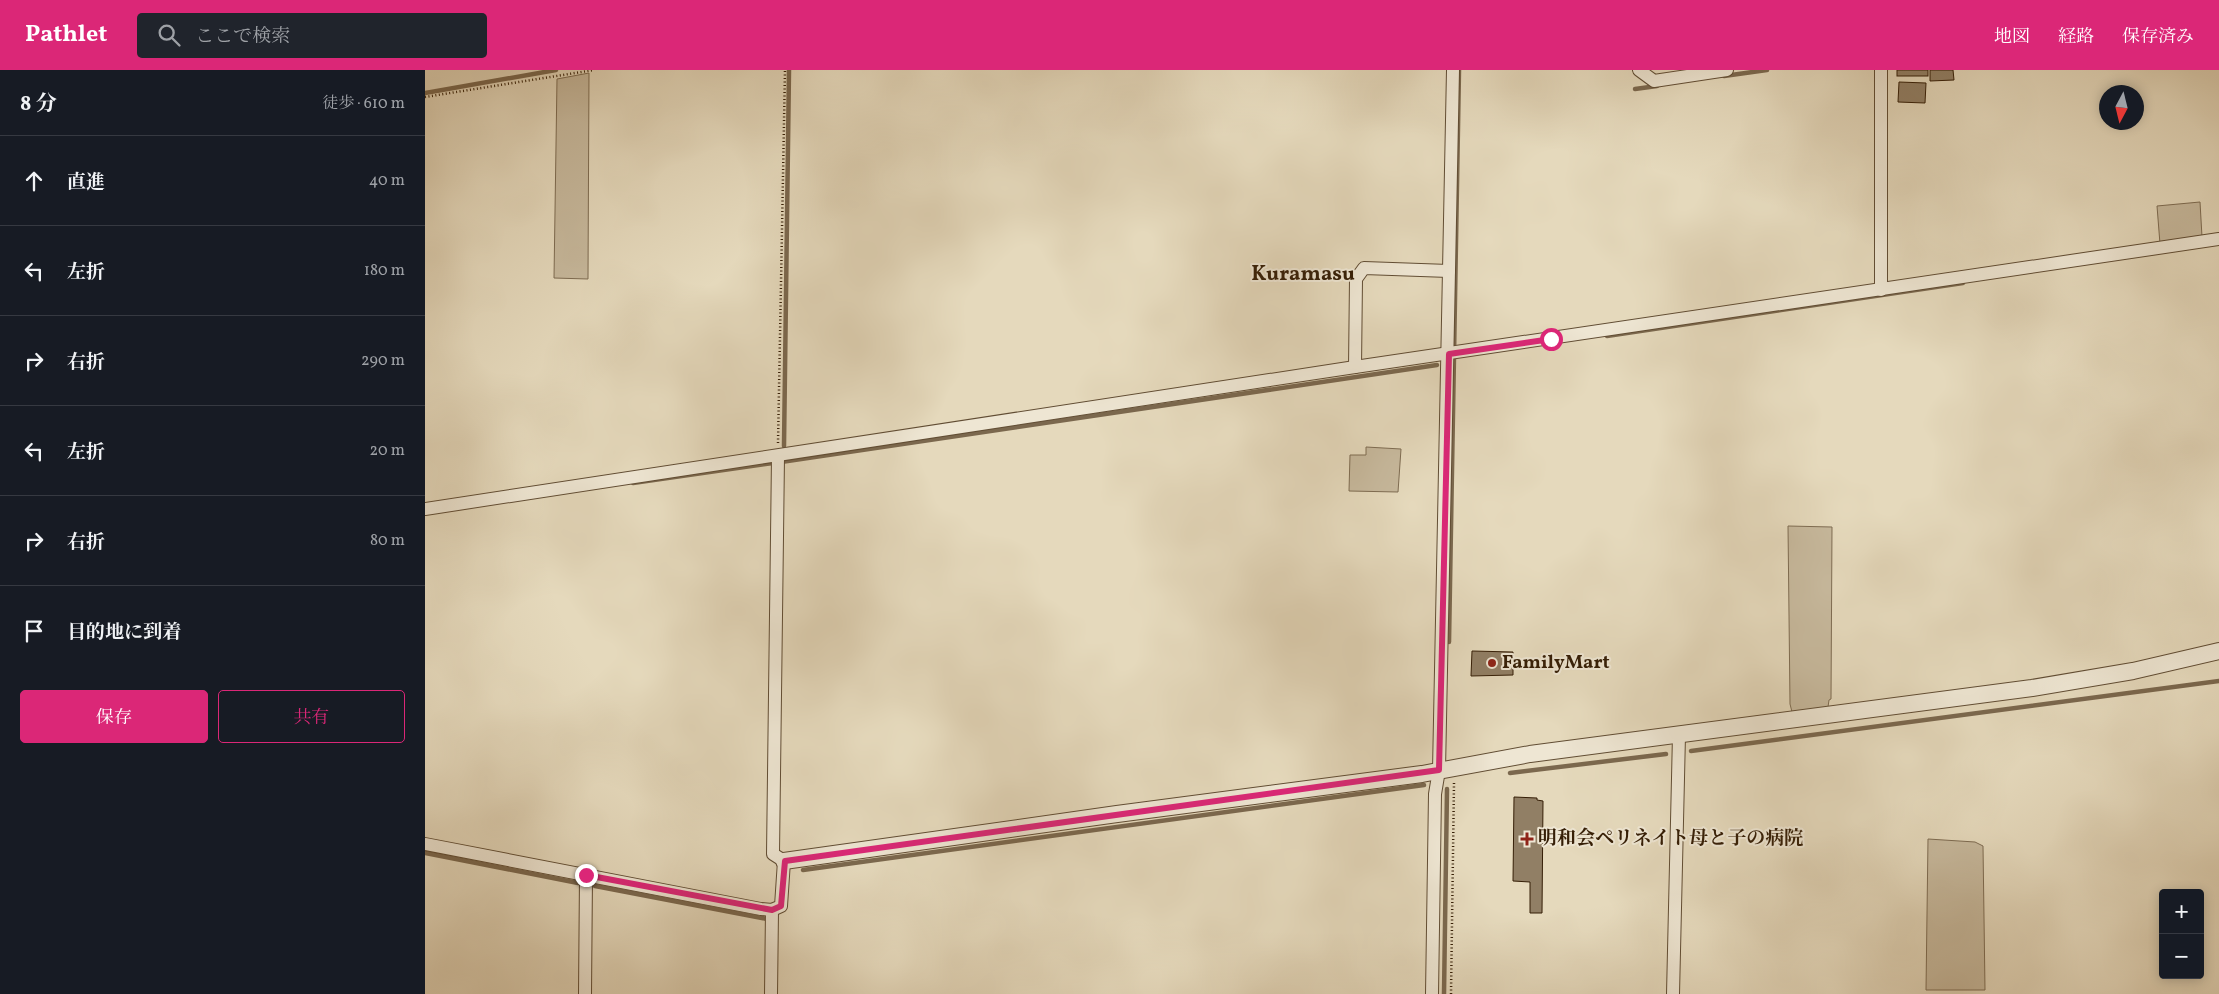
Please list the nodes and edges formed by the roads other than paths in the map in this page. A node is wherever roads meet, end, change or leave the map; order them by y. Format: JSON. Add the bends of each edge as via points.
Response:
{"nodes":[{"id":1,"x":1453,"y":70,"type":"edge"},
{"id":2,"x":1639,"y":70,"type":"edge"},
{"id":3,"x":1727,"y":70,"type":"edge"},
{"id":4,"x":1881,"y":70,"type":"edge"},
{"id":5,"x":2219,"y":239,"type":"edge"},
{"id":6,"x":1449,"y":271,"type":"junction"},
{"id":7,"x":1881,"y":290,"type":"junction"},
{"id":8,"x":1453,"y":353,"type":"junction"},
{"id":9,"x":1355,"y":368,"type":"junction"},
{"id":10,"x":777,"y":457,"type":"junction"},
{"id":11,"x":425,"y":509,"type":"edge"},
{"id":12,"x":2219,"y":651,"type":"edge"},
{"id":13,"x":1679,"y":735,"type":"junction"},
{"id":14,"x":1447,"y":774,"type":"junction"},
{"id":15,"x":425,"y":844,"type":"edge"},
{"id":16,"x":785,"y":861,"type":"junction"},
{"id":17,"x":586,"y":875,"type":"junction"},
{"id":18,"x":772,"y":910,"type":"junction"},
{"id":19,"x":585,"y":994,"type":"edge"},
{"id":20,"x":771,"y":994,"type":"edge"},
{"id":21,"x":1432,"y":994,"type":"edge"},
{"id":22,"x":1673,"y":994,"type":"edge"}],
"edges":[{"from":1,"to":6,"type":"street"},
{"from":2,"to":3,"type":"street","via":[[1654,81]]},
{"from":4,"to":7,"type":"street"},
{"from":5,"to":7,"type":"street"},
{"from":6,"to":8,"type":"street"},
{"from":6,"to":9,"type":"street","via":[[1364,268],[1356,278]]},
{"from":7,"to":8,"type":"street"},
{"from":8,"to":9,"type":"street"},
{"from":8,"to":14,"type":"street"},
{"from":9,"to":10,"type":"street"},
{"from":10,"to":11,"type":"street"},
{"from":10,"to":16,"type":"street","via":[[773,854]]},
{"from":12,"to":13,"type":"street","via":[[2133,671],[2032,688]]},
{"from":13,"to":14,"type":"street","via":[[1530,754]]},
{"from":13,"to":22,"type":"street"},
{"from":14,"to":16,"type":"street"},
{"from":14,"to":21,"type":"street","via":[[1435,794]]},
{"from":15,"to":17,"type":"street"},
{"from":16,"to":18,"type":"street","via":[[781,906]]},
{"from":17,"to":18,"type":"street"},
{"from":17,"to":19,"type":"street"},
{"from":18,"to":20,"type":"street"}]}
